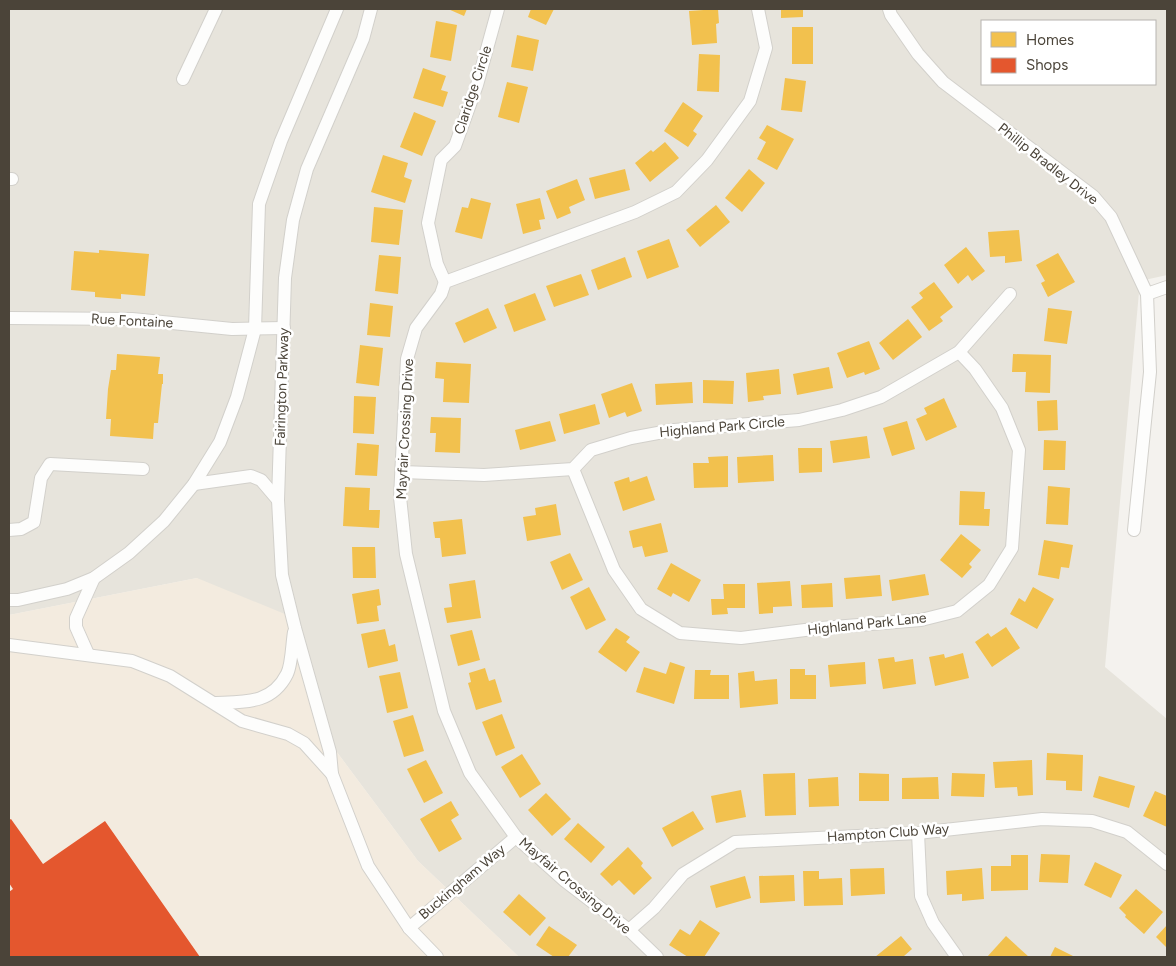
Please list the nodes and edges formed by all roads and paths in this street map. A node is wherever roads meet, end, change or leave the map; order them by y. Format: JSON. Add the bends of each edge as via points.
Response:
{"nodes":[{"id":1,"x":216,"y":9,"type":"edge"},
{"id":2,"x":337,"y":9,"type":"edge"},
{"id":3,"x":371,"y":9,"type":"edge"},
{"id":4,"x":498,"y":9,"type":"edge"},
{"id":5,"x":758,"y":9,"type":"edge"},
{"id":6,"x":889,"y":9,"type":"edge"},
{"id":7,"x":183,"y":79,"type":"dead end"},
{"id":8,"x":444,"y":282,"type":"junction"},
{"id":9,"x":1167,"y":287,"type":"edge"},
{"id":10,"x":1010,"y":294,"type":"dead end"},
{"id":11,"x":1146,"y":294,"type":"junction"},
{"id":12,"x":9,"y":318,"type":"edge"},
{"id":13,"x":284,"y":328,"type":"junction"},
{"id":14,"x":255,"y":329,"type":"junction"},
{"id":15,"x":959,"y":352,"type":"junction"},
{"id":16,"x":573,"y":468,"type":"junction"},
{"id":17,"x":143,"y":469,"type":"dead end"},
{"id":18,"x":402,"y":472,"type":"junction"},
{"id":19,"x":194,"y":484,"type":"junction"},
{"id":20,"x":278,"y":500,"type":"junction"},
{"id":21,"x":9,"y":530,"type":"edge"},
{"id":22,"x":1134,"y":530,"type":"dead end"},
{"id":23,"x":94,"y":578,"type":"junction"},
{"id":24,"x":9,"y":600,"type":"edge"},
{"id":25,"x":295,"y":628,"type":"junction"},
{"id":26,"x":9,"y":645,"type":"edge"},
{"id":27,"x":88,"y":654,"type":"junction"},
{"id":28,"x":216,"y":703,"type":"junction"},
{"id":29,"x":332,"y":774,"type":"junction"},
{"id":30,"x":918,"y":833,"type":"junction"},
{"id":31,"x":516,"y":837,"type":"junction"},
{"id":32,"x":1167,"y":864,"type":"edge"},
{"id":33,"x":409,"y":928,"type":"junction"},
{"id":34,"x":629,"y":930,"type":"junction"},
{"id":35,"x":437,"y":957,"type":"edge"},
{"id":36,"x":658,"y":957,"type":"edge"},
{"id":37,"x":957,"y":957,"type":"edge"}],
"edges":[{"from":1,"to":7,"type":"street"},
{"from":2,"to":14,"type":"street","via":[[281,141],[259,204]]},
{"from":3,"to":13,"type":"street","name":"Fairington Parkway","via":[[363,39],[304,178],[285,278]]},
{"from":4,"to":8,"type":"street","name":"Claridge Circle","via":[[477,85],[455,146],[441,160],[428,223]]},
{"from":5,"to":8,"type":"street","via":[[766,48],[750,101],[707,160],[676,192],[634,212]]},
{"from":6,"to":11,"type":"street","name":"Phillip Bradley Drive","via":[[918,54],[943,82],[1093,196],[1111,216]]},
{"from":8,"to":18,"type":"street","name":"Mayfair Crossing Drive","via":[[441,294],[416,328],[407,359]]},
{"from":9,"to":11,"type":"street"},
{"from":10,"to":15,"type":"street","name":"Highland Park Circle"},
{"from":11,"to":22,"type":"street","name":"Phillip Bradley Drive","via":[[1150,372]]},
{"from":12,"to":14,"type":"street","name":"Rue Fontaine","via":[[132,319]]},
{"from":13,"to":14,"type":"street","name":"Rue Fontaine"},
{"from":13,"to":20,"type":"street","name":"Fairington Parkway"},
{"from":14,"to":19,"type":"street","via":[[237,397],[220,442]]},
{"from":15,"to":16,"type":"street","name":"Highland Park Circle","via":[[881,397],[842,410],[799,420],[674,430],[631,438],[591,450]]},
{"from":15,"to":16,"type":"street","name":"Highland Park Lane","via":[[1002,408],[1019,450],[1012,548],[989,585],[958,611],[922,620],[741,638],[680,634],[641,609],[614,570]]},
{"from":16,"to":18,"type":"street","via":[[484,475]]},
{"from":17,"to":21,"type":"street","via":[[50,464],[40,478],[34,522],[21,529]]},
{"from":18,"to":31,"type":"street","name":"Mayfair Crossing Drive","via":[[400,497],[406,554],[444,711],[470,773]]},
{"from":19,"to":20,"type":"street","via":[[251,476],[261,480]]},
{"from":19,"to":23,"type":"street","via":[[164,521],[129,553]]},
{"from":20,"to":25,"type":"street","name":"Fairington Parkway","via":[[282,575]]},
{"from":23,"to":24,"type":"street","via":[[67,589]]},
{"from":23,"to":27,"type":"street","via":[[76,618],[76,627]]},
{"from":25,"to":28,"type":"street","via":[[287,673],[275,690],[262,700]]},
{"from":25,"to":29,"type":"street","name":"Fairington Parkway","via":[[330,752]]},
{"from":26,"to":27,"type":"street"},
{"from":27,"to":28,"type":"street","via":[[140,664],[170,676]]},
{"from":28,"to":29,"type":"street","via":[[242,721],[288,734],[304,743]]},
{"from":29,"to":33,"type":"street","via":[[368,866]]},
{"from":30,"to":32,"type":"street","name":"Hampton Club Way","via":[[1042,818],[1092,821],[1127,832]]},
{"from":30,"to":34,"type":"street","name":"Hampton Club Way","via":[[735,842],[683,874],[654,908]]},
{"from":30,"to":37,"type":"street","via":[[921,896],[933,923]]},
{"from":31,"to":33,"type":"street","name":"Buckingham Way"},
{"from":31,"to":34,"type":"street","name":"Mayfair Crossing Drive","via":[[565,881]]},
{"from":33,"to":35,"type":"street"},
{"from":34,"to":36,"type":"street","name":"Mayfair Crossing Drive"}]}
